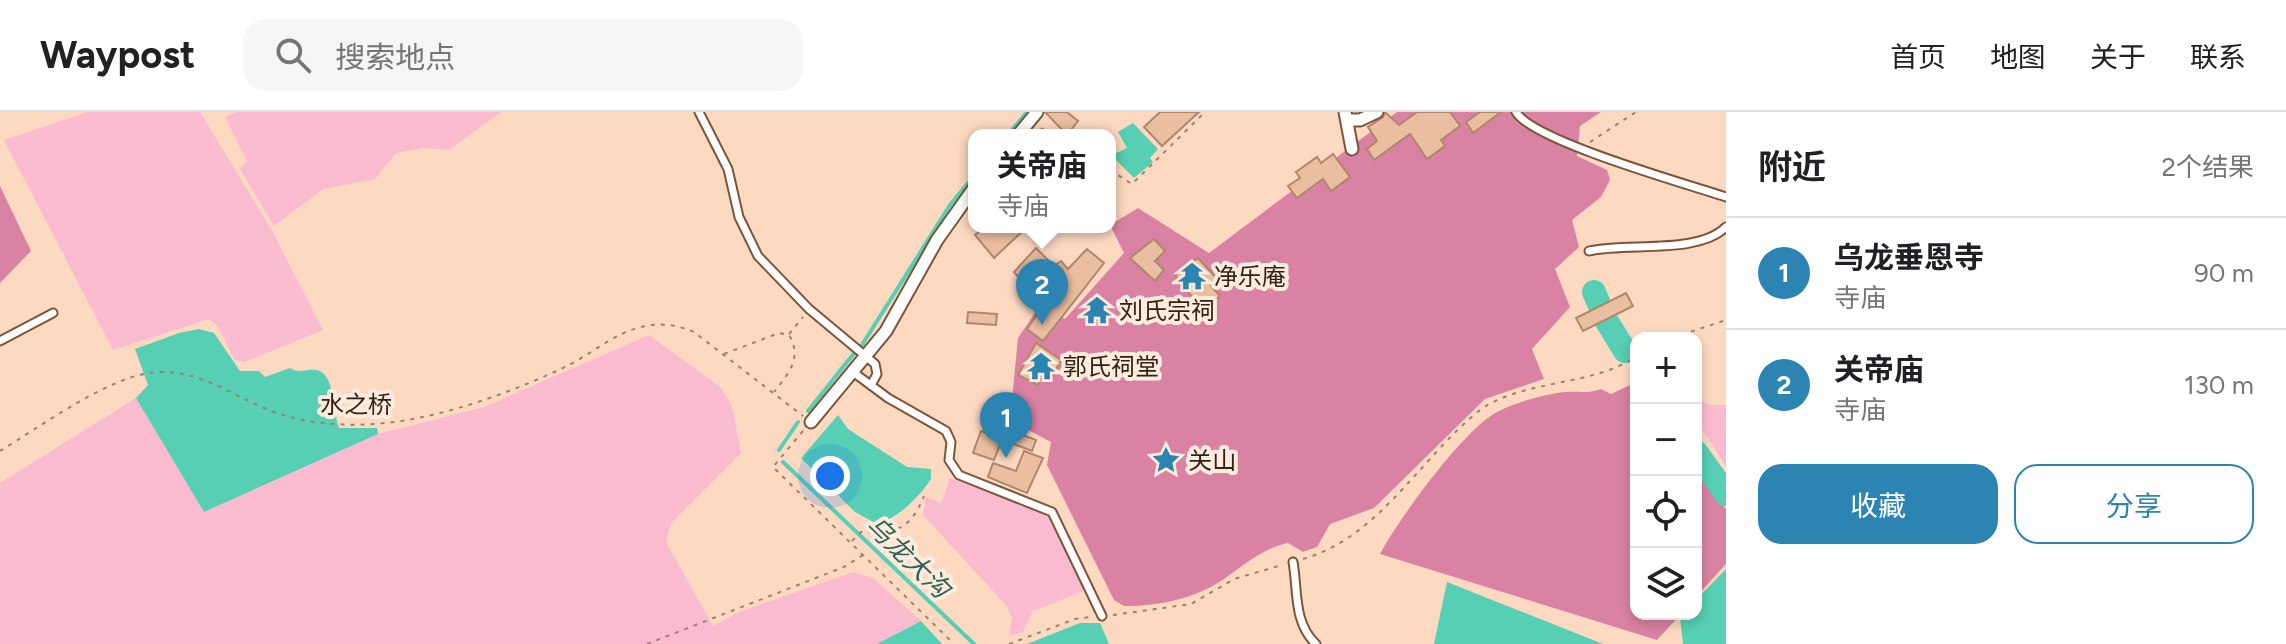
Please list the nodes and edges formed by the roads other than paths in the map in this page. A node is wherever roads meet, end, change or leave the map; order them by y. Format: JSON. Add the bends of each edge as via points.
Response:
{"nodes":[{"id":1,"x":699,"y":112,"type":"edge"},
{"id":2,"x":1377,"y":112,"type":"edge"},
{"id":3,"x":1516,"y":112,"type":"edge"},
{"id":4,"x":1346,"y":116,"type":"edge"},
{"id":5,"x":1352,"y":149,"type":"dead end"},
{"id":6,"x":968,"y":196,"type":"edge"},
{"id":7,"x":1726,"y":197,"type":"edge"},
{"id":8,"x":1726,"y":227,"type":"edge"},
{"id":9,"x":1589,"y":251,"type":"dead end"},
{"id":10,"x":53,"y":313,"type":"dead end"},
{"id":11,"x":0,"y":341,"type":"edge"},
{"id":12,"x":866,"y":355,"type":"junction"},
{"id":13,"x":853,"y":372,"type":"junction"},
{"id":14,"x":871,"y":385,"type":"junction"},
{"id":15,"x":811,"y":422,"type":"road end"},
{"id":16,"x":1293,"y":562,"type":"road end"},
{"id":17,"x":1102,"y":616,"type":"road end"},
{"id":18,"x":1316,"y":644,"type":"edge"}],
"edges":[{"from":1,"to":12,"type":"lane","via":[[728,169],[747,237],[768,269]]},
{"from":2,"to":4,"type":"street","via":[[1360,120]]},
{"from":3,"to":7,"type":"lane","via":[[1534,128]]},
{"from":4,"to":5,"type":"street"},
{"from":6,"to":12,"type":"street","via":[[937,240],[896,316]]},
{"from":8,"to":9,"type":"lane","via":[[1701,242]]},
{"from":10,"to":11,"type":"lane"},
{"from":12,"to":13,"type":"street"},
{"from":12,"to":14,"type":"lane","via":[[877,368]]},
{"from":13,"to":14,"type":"lane"},
{"from":13,"to":15,"type":"street"},
{"from":14,"to":17,"type":"lane","via":[[946,431],[949,460],[959,475],[1052,512]]},
{"from":16,"to":18,"type":"lane","via":[[1294,593],[1306,633]]}]}
